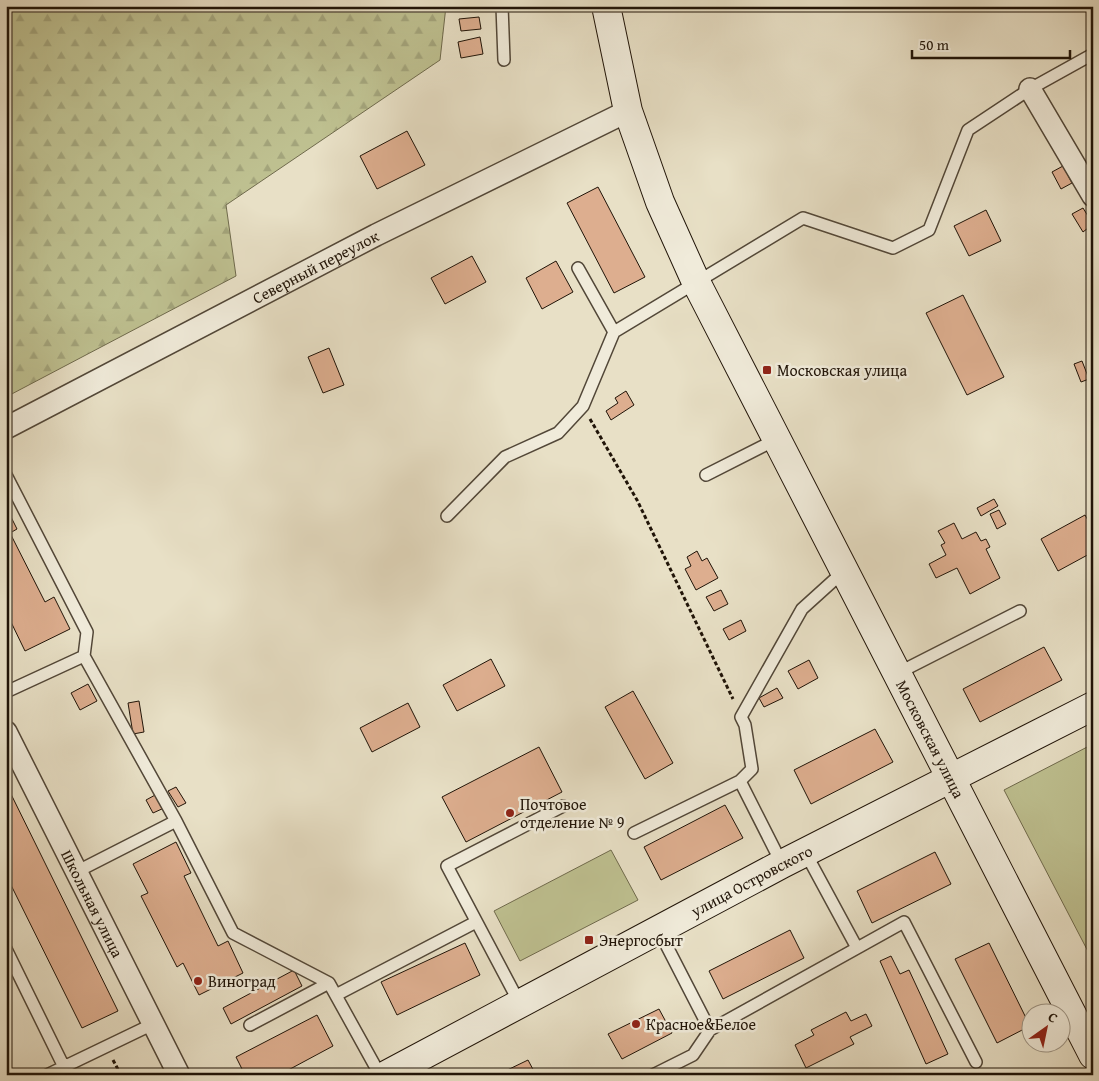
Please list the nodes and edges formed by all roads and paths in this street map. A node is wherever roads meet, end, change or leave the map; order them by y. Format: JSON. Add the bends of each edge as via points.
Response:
{"nodes":[{"id":1,"x":502,"y":6,"type":"edge"},
{"id":2,"x":606,"y":6,"type":"edge"},
{"id":3,"x":1093,"y":54,"type":"edge"},
{"id":4,"x":504,"y":60,"type":"dead end"},
{"id":5,"x":1030,"y":89,"type":"junction"},
{"id":6,"x":628,"y":111,"type":"junction"},
{"id":7,"x":1093,"y":196,"type":"edge"},
{"id":8,"x":578,"y":268,"type":"dead end"},
{"id":9,"x":696,"y":282,"type":"junction"},
{"id":10,"x":614,"y":332,"type":"junction"},
{"id":11,"x":583,"y":406,"type":"junction"},
{"id":12,"x":6,"y":428,"type":"edge"},
{"id":13,"x":778,"y":439,"type":"junction"},
{"id":14,"x":706,"y":475,"type":"dead end"},
{"id":15,"x":6,"y":476,"type":"edge"},
{"id":16,"x":447,"y":516,"type":"dead end"},
{"id":17,"x":845,"y":570,"type":"junction"},
{"id":18,"x":1020,"y":611,"type":"dead end"},
{"id":19,"x":84,"y":656,"type":"junction"},
{"id":20,"x":898,"y":673,"type":"junction"},
{"id":21,"x":6,"y":692,"type":"edge"},
{"id":22,"x":1093,"y":706,"type":"edge"},
{"id":23,"x":741,"y":717,"type":"junction"},
{"id":24,"x":6,"y":732,"type":"edge"},
{"id":25,"x":952,"y":777,"type":"junction"},
{"id":26,"x":740,"y":782,"type":"junction"},
{"id":27,"x":563,"y":806,"type":"dead end"},
{"id":28,"x":176,"y":821,"type":"junction"},
{"id":29,"x":634,"y":833,"type":"dead end"},
{"id":30,"x":794,"y":858,"type":"junction"},
{"id":31,"x":76,"y":872,"type":"junction"},
{"id":32,"x":476,"y":922,"type":"junction"},
{"id":33,"x":658,"y":929,"type":"junction"},
{"id":34,"x":857,"y":948,"type":"junction"},
{"id":35,"x":6,"y":949,"type":"edge"},
{"id":36,"x":328,"y":983,"type":"junction"},
{"id":37,"x":336,"y":995,"type":"junction"},
{"id":38,"x":519,"y":1002,"type":"junction"},
{"id":39,"x":153,"y":1024,"type":"junction"},
{"id":40,"x":250,"y":1025,"type":"dead end"},
{"id":41,"x":710,"y":1030,"type":"junction"},
{"id":42,"x":1093,"y":1055,"type":"edge"},
{"id":43,"x":976,"y":1062,"type":"dead end"},
{"id":44,"x":64,"y":1066,"type":"junction"},
{"id":45,"x":48,"y":1075,"type":"edge"},
{"id":46,"x":179,"y":1075,"type":"edge"},
{"id":47,"x":380,"y":1075,"type":"edge"},
{"id":48,"x":386,"y":1075,"type":"edge"},
{"id":49,"x":653,"y":1075,"type":"edge"}],
"edges":[{"from":1,"to":4,"type":"lane"},
{"from":2,"to":6,"type":"main road","name":"Московская улица"},
{"from":3,"to":5,"type":"lane"},
{"from":5,"to":7,"type":"street"},
{"from":5,"to":9,"type":"lane","via":[[968,130],[929,230],[893,248],[804,218]]},
{"from":6,"to":9,"type":"main road","name":"Московская улица","via":[[660,202]]},
{"from":6,"to":12,"type":"street","name":"Северный переулок","via":[[376,235]]},
{"from":8,"to":10,"type":"lane"},
{"from":9,"to":10,"type":"lane"},
{"from":9,"to":13,"type":"main road","name":"Московская улица"},
{"from":10,"to":11,"type":"lane"},
{"from":11,"to":16,"type":"lane","via":[[558,433],[505,457]]},
{"from":11,"to":23,"type":"path","via":[[637,500]]},
{"from":13,"to":14,"type":"lane"},
{"from":13,"to":17,"type":"main road","name":"Московская улица"},
{"from":15,"to":19,"type":"lane","via":[[87,632]]},
{"from":17,"to":20,"type":"main road","name":"Московская улица"},
{"from":17,"to":23,"type":"lane","via":[[802,609]]},
{"from":18,"to":20,"type":"lane"},
{"from":19,"to":21,"type":"lane"},
{"from":19,"to":28,"type":"lane"},
{"from":20,"to":25,"type":"main road","name":"Московская улица"},
{"from":22,"to":25,"type":"main road","name":"улица Островского"},
{"from":23,"to":26,"type":"lane","via":[[752,769]]},
{"from":24,"to":31,"type":"street","name":"Школьная улица"},
{"from":25,"to":30,"type":"main road","name":"улица Островского"},
{"from":25,"to":42,"type":"main road","name":"Московская улица"},
{"from":26,"to":29,"type":"lane"},
{"from":26,"to":30,"type":"lane"},
{"from":27,"to":32,"type":"lane","via":[[447,866]]},
{"from":28,"to":31,"type":"lane"},
{"from":28,"to":36,"type":"lane","via":[[233,933]]},
{"from":30,"to":33,"type":"main road","name":"улица Островского"},
{"from":30,"to":34,"type":"lane"},
{"from":31,"to":39,"type":"street","name":"Школьная улица"},
{"from":32,"to":37,"type":"lane"},
{"from":32,"to":38,"type":"lane"},
{"from":33,"to":38,"type":"main road","name":"улица Островского"},
{"from":33,"to":41,"type":"lane"},
{"from":34,"to":41,"type":"lane"},
{"from":34,"to":43,"type":"lane","via":[[904,922]]},
{"from":35,"to":44,"type":"lane"},
{"from":36,"to":37,"type":"lane"},
{"from":36,"to":40,"type":"lane"},
{"from":37,"to":47,"type":"lane"},
{"from":38,"to":48,"type":"main road","name":"улица Островского"},
{"from":39,"to":44,"type":"lane"},
{"from":39,"to":46,"type":"street","name":"Школьная улица"},
{"from":41,"to":49,"type":"lane","via":[[692,1055]]},
{"from":44,"to":45,"type":"lane"}]}
